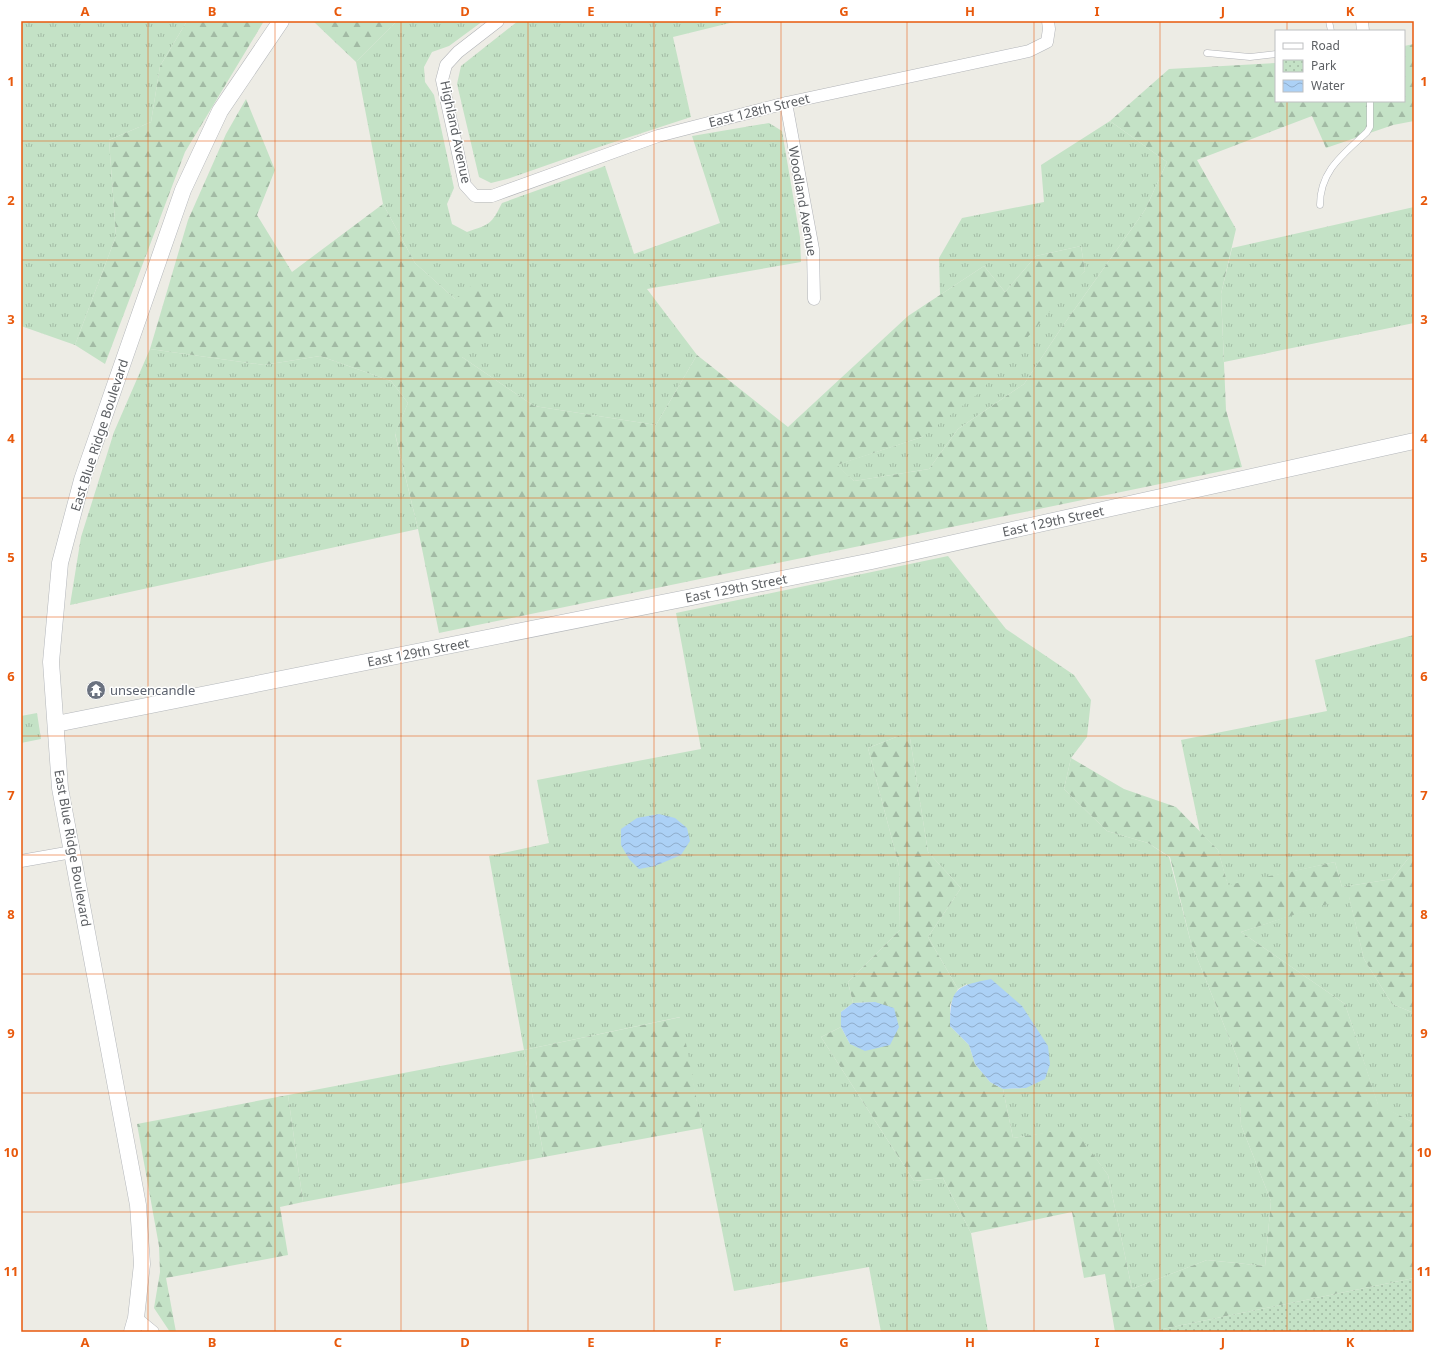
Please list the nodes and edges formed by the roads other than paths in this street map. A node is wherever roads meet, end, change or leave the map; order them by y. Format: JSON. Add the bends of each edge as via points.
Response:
{"nodes":[{"id":1,"x":281,"y":21,"type":"edge"},
{"id":2,"x":498,"y":21,"type":"edge"},
{"id":3,"x":1048,"y":21,"type":"edge"},
{"id":4,"x":1207,"y":53,"type":"dead end"},
{"id":5,"x":1275,"y":54,"type":"edge"},
{"id":6,"x":1370,"y":102,"type":"edge"},
{"id":7,"x":786,"y":103,"type":"junction"},
{"id":8,"x":475,"y":196,"type":"joint"},
{"id":9,"x":1320,"y":205,"type":"dead end"},
{"id":10,"x":814,"y":299,"type":"dead end"},
{"id":11,"x":1414,"y":441,"type":"edge"},
{"id":12,"x":56,"y":724,"type":"junction"},
{"id":13,"x":72,"y":852,"type":"junction"},
{"id":14,"x":21,"y":861,"type":"edge"},
{"id":15,"x":134,"y":1325,"type":"edge"},
{"id":16,"x":153,"y":1332,"type":"edge"}],
"edges":[{"from":1,"to":12,"type":"main road","name":"East Blue Ridge Boulevard","via":[[220,111],[182,190],[82,480],[60,563],[51,662]]},
{"from":2,"to":8,"type":"street","name":"Highland Avenue","via":[[458,52],[446,65],[442,80],[465,185]]},
{"from":3,"to":7,"type":"street","name":"East 128th Street","via":[[1047,42],[1029,51]]},
{"from":4,"to":5,"type":"lane","via":[[1250,57]]},
{"from":6,"to":9,"type":"lane","via":[[1370,127],[1334,163],[1322,186]]},
{"from":7,"to":8,"type":"street","name":"East 128th Street","via":[[658,136],[492,196]]},
{"from":7,"to":10,"type":"street","name":"Woodland Avenue","via":[[813,250]]},
{"from":11,"to":12,"type":"main road","name":"East 129th Street","via":[[872,560]]},
{"from":12,"to":13,"type":"main road","name":"East Blue Ridge Boulevard","via":[[60,788]]},
{"from":13,"to":14,"type":"street"},
{"from":13,"to":15,"type":"main road","name":"East Blue Ridge Boulevard","via":[[138,1205],[142,1264]]},
{"from":15,"to":16,"type":"street"}]}
